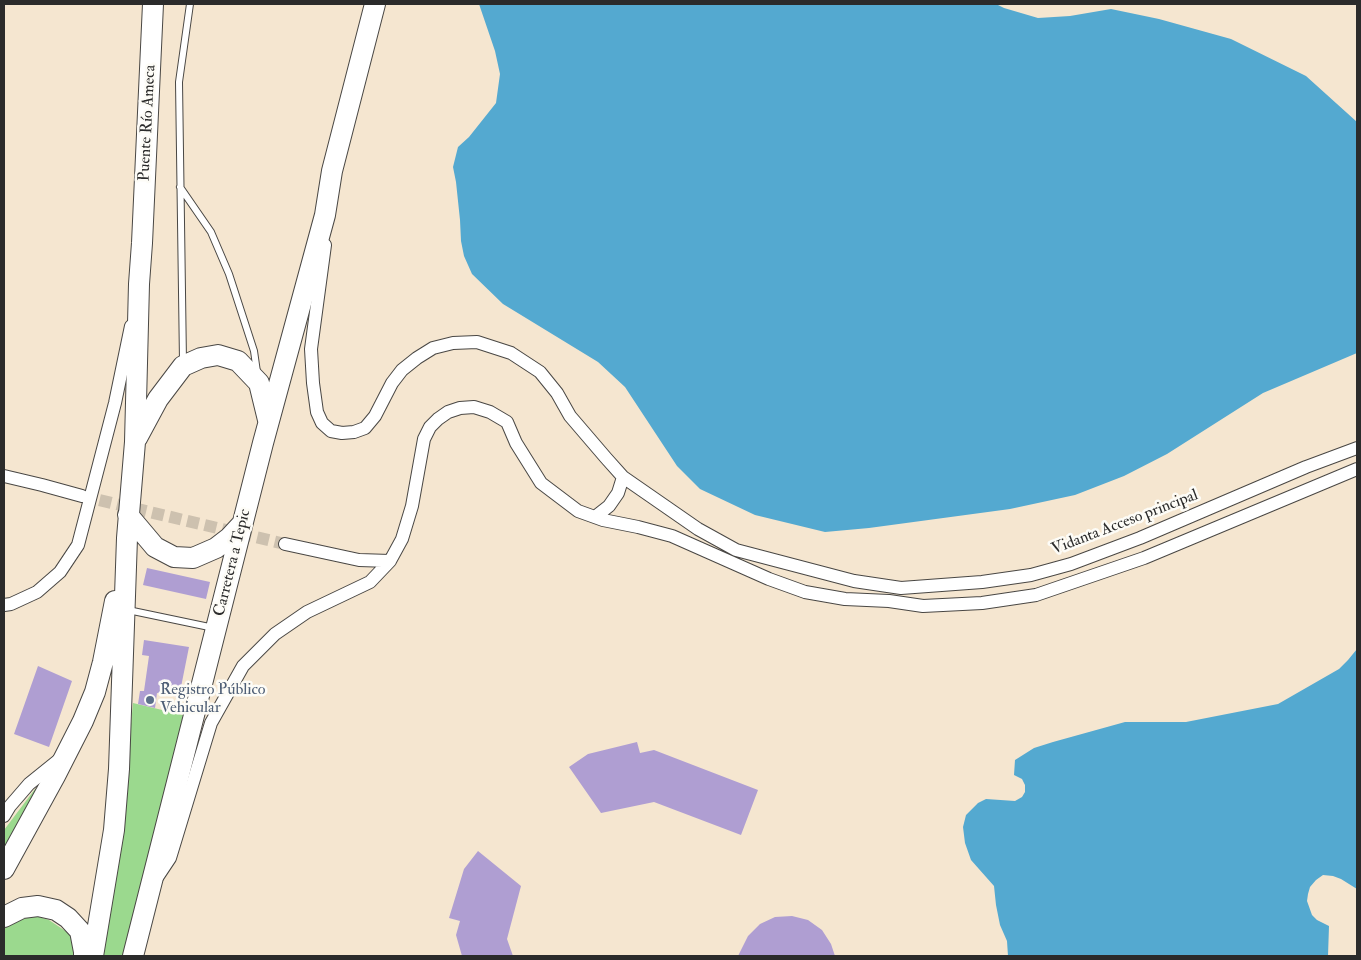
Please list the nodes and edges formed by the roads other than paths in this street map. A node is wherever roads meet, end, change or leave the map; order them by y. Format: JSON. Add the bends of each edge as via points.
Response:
{"nodes":[{"id":1,"x":153,"y":4,"type":"edge"},
{"id":2,"x":190,"y":4,"type":"edge"},
{"id":3,"x":376,"y":4,"type":"edge"},
{"id":4,"x":180,"y":186,"type":"junction"},
{"id":5,"x":325,"y":216,"type":"junction"},
{"id":6,"x":139,"y":284,"type":"junction"},
{"id":7,"x":183,"y":366,"type":"junction"},
{"id":8,"x":259,"y":383,"type":"junction"},
{"id":9,"x":268,"y":422,"type":"junction"},
{"id":10,"x":135,"y":442,"type":"junction"},
{"id":11,"x":1357,"y":448,"type":"edge"},
{"id":12,"x":1357,"y":469,"type":"edge"},
{"id":13,"x":4,"y":476,"type":"edge"},
{"id":14,"x":623,"y":476,"type":"junction"},
{"id":15,"x":82,"y":496,"type":"tunnel mouth"},
{"id":16,"x":128,"y":515,"type":"junction"},
{"id":17,"x":594,"y":517,"type":"junction"},
{"id":18,"x":243,"y":522,"type":"junction"},
{"id":19,"x":127,"y":538,"type":"junction"},
{"id":20,"x":285,"y":544,"type":"tunnel mouth"},
{"id":21,"x":390,"y":561,"type":"junction"},
{"id":22,"x":4,"y":605,"type":"edge"},
{"id":23,"x":125,"y":609,"type":"junction"},
{"id":24,"x":216,"y":629,"type":"junction"},
{"id":25,"x":66,"y":754,"type":"junction"},
{"id":26,"x":4,"y":816,"type":"edge"},
{"id":27,"x":4,"y":869,"type":"edge"},
{"id":28,"x":150,"y":889,"type":"junction"},
{"id":29,"x":4,"y":917,"type":"edge"},
{"id":30,"x":84,"y":956,"type":"edge"},
{"id":31,"x":93,"y":956,"type":"edge"},
{"id":32,"x":133,"y":956,"type":"edge"}],
"edges":[{"from":1,"to":6,"type":"highway","name":"Puente Río Ameca"},
{"from":2,"to":4,"type":"lane","via":[[179,82]]},
{"from":3,"to":5,"type":"highway","name":"Carretera a Tepic","via":[[332,171]]},
{"from":4,"to":7,"type":"lane"},
{"from":4,"to":8,"type":"lane","via":[[211,232],[229,274],[254,351]]},
{"from":5,"to":9,"type":"highway","name":"Carretera a Tepic"},
{"from":5,"to":14,"type":"street","name":"Vidanta Acceso principal","via":[[325,244],[311,349],[317,412],[331,431],[354,432],[365,428],[402,370],[433,348],[477,342],[512,353],[540,372],[575,422]]},
{"from":6,"to":10,"type":"highway"},
{"from":6,"to":22,"type":"street","via":[[115,403],[78,545],[60,572],[37,592]]},
{"from":7,"to":8,"type":"highway","via":[[218,355],[238,361]]},
{"from":7,"to":10,"type":"highway","via":[[158,399]]},
{"from":8,"to":9,"type":"highway"},
{"from":9,"to":18,"type":"highway","name":"Carretera a Tepic"},
{"from":10,"to":16,"type":"highway"},
{"from":11,"to":14,"type":"street","name":"Vidanta Acceso principal","via":[[1071,564],[1031,575],[982,582],[900,588],[854,581],[736,550],[698,529]]},
{"from":12,"to":17,"type":"street","via":[[1144,558],[1036,595],[923,606],[805,592],[769,580],[672,536]]},
{"from":13,"to":15,"type":"street"},
{"from":14,"to":17,"type":"street","via":[[618,494]]},
{"from":16,"to":18,"type":"highway","via":[[155,547],[174,558],[193,558],[216,548]]},
{"from":16,"to":19,"type":"highway"},
{"from":17,"to":21,"type":"street","via":[[578,512],[541,483],[507,422],[474,407],[460,408],[438,419],[424,439],[412,506],[402,539]]},
{"from":18,"to":24,"type":"highway","name":"Carretera a Tepic"},
{"from":19,"to":23,"type":"highway"},
{"from":19,"to":25,"type":"highway","via":[[97,684]]},
{"from":20,"to":21,"type":"street","via":[[359,560]]},
{"from":21,"to":28,"type":"street","via":[[370,582],[307,612],[275,634],[243,666],[211,723],[170,858]]},
{"from":23,"to":24,"type":"lane"},
{"from":23,"to":31,"type":"highway","via":[[114,830]]},
{"from":24,"to":28,"type":"highway","name":"Carretera a Tepic"},
{"from":25,"to":26,"type":"street","via":[[29,784]]},
{"from":25,"to":27,"type":"highway"},
{"from":28,"to":32,"type":"highway","name":"Carretera a Tepic"},
{"from":29,"to":30,"type":"highway","via":[[22,908],[38,906],[56,910],[80,931]]}]}
